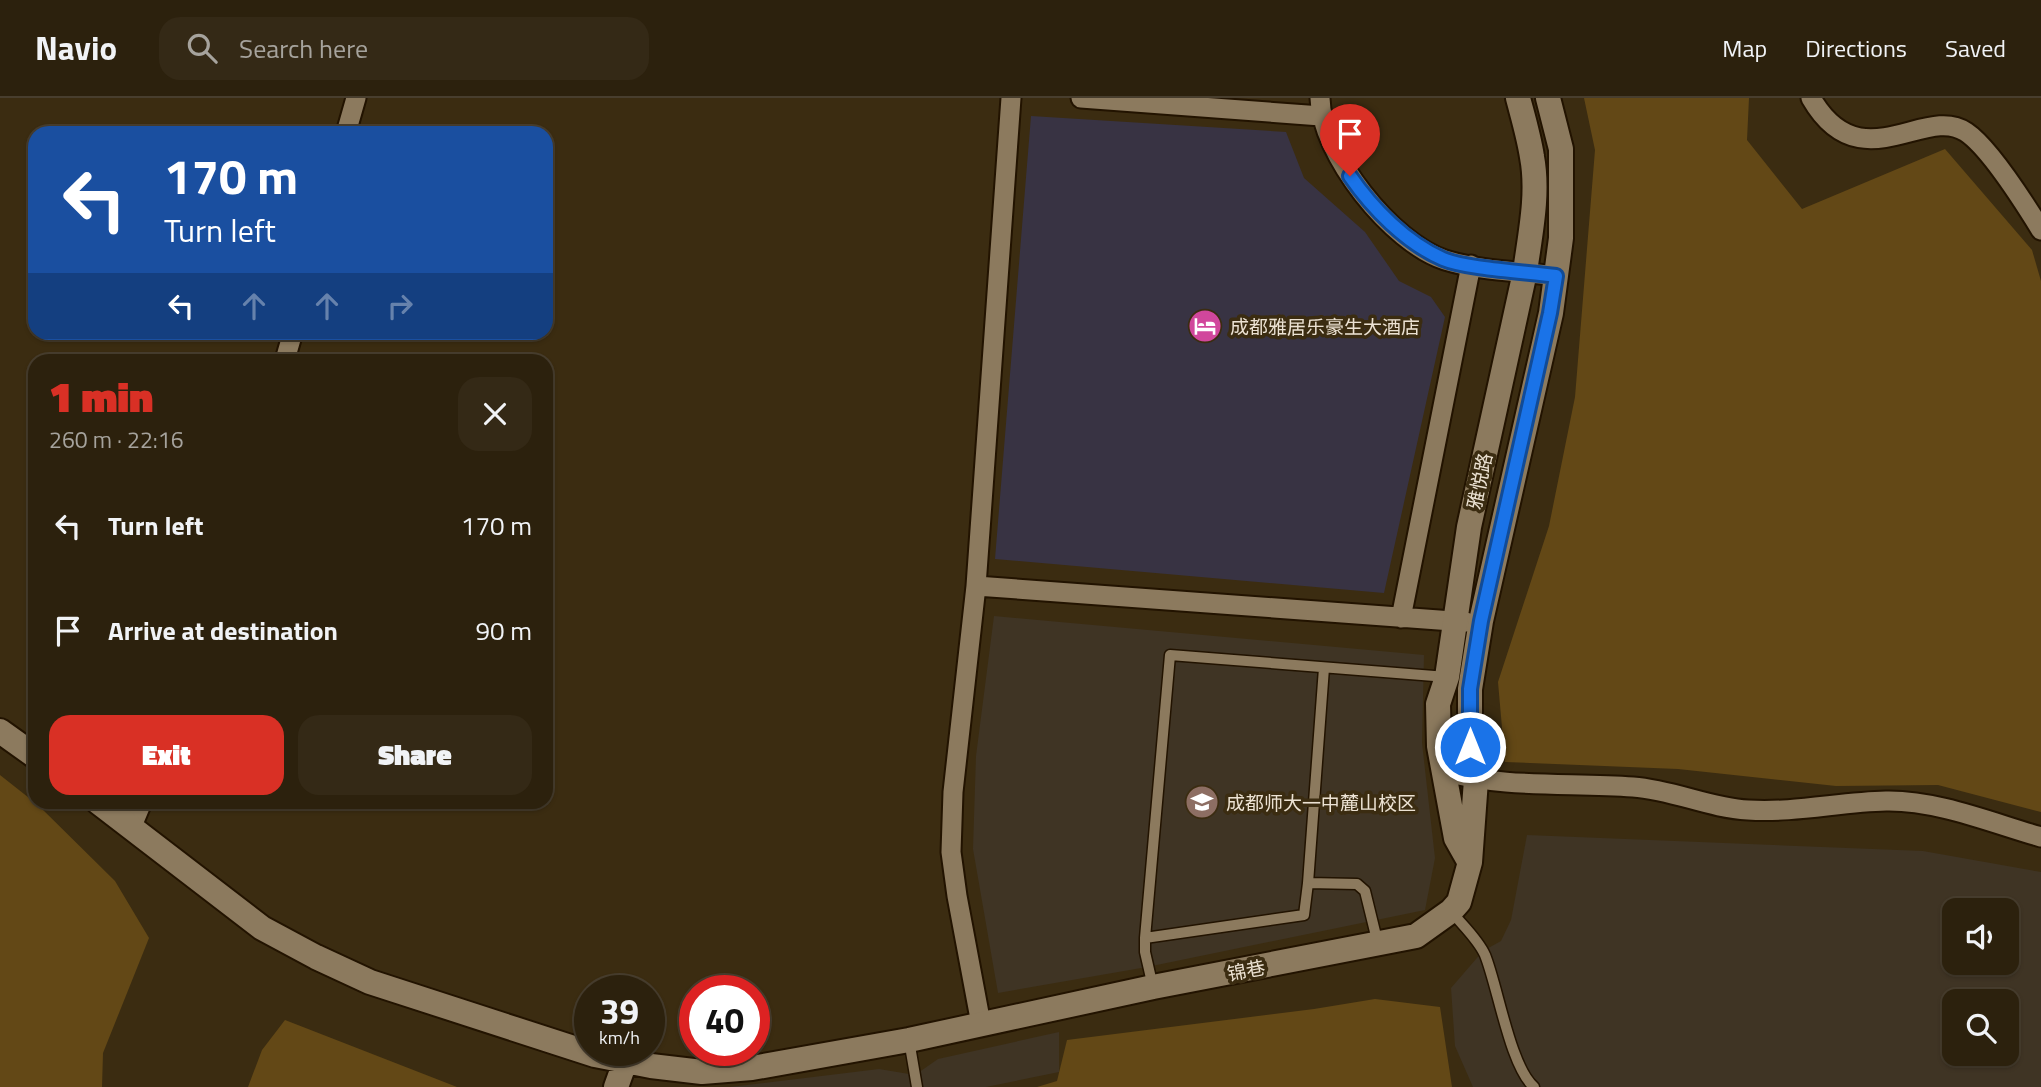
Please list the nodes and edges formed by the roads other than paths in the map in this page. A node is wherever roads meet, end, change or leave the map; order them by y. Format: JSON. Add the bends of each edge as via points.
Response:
{"nodes":[{"id":1,"x":356,"y":98,"type":"edge"},
{"id":2,"x":1011,"y":98,"type":"edge"},
{"id":3,"x":1081,"y":98,"type":"edge"},
{"id":4,"x":1518,"y":98,"type":"edge"},
{"id":5,"x":1548,"y":98,"type":"edge"},
{"id":6,"x":1811,"y":98,"type":"edge"},
{"id":7,"x":1321,"y":107,"type":"edge"},
{"id":8,"x":348,"y":126,"type":"edge"},
{"id":9,"x":2041,"y":230,"type":"edge"},
{"id":10,"x":1471,"y":265,"type":"junction"},
{"id":11,"x":1525,"y":272,"type":"junction"},
{"id":12,"x":1556,"y":276,"type":"junction"},
{"id":13,"x":976,"y":586,"type":"junction"},
{"id":14,"x":1401,"y":618,"type":"junction"},
{"id":15,"x":1481,"y":621,"type":"junction"},
{"id":16,"x":1455,"y":623,"type":"junction"},
{"id":17,"x":1324,"y":668,"type":"junction"},
{"id":18,"x":1447,"y":677,"type":"junction"},
{"id":19,"x":0,"y":731,"type":"edge"},
{"id":20,"x":28,"y":751,"type":"edge"},
{"id":21,"x":1443,"y":771,"type":"junction"},
{"id":22,"x":1476,"y":780,"type":"junction"},
{"id":23,"x":108,"y":809,"type":"edge"},
{"id":24,"x":139,"y":809,"type":"edge"},
{"id":25,"x":132,"y":826,"type":"junction"},
{"id":26,"x":2041,"y":837,"type":"edge"},
{"id":27,"x":1470,"y":862,"type":"junction"},
{"id":28,"x":1308,"y":883,"type":"junction"},
{"id":29,"x":1451,"y":911,"type":"junction"},
{"id":30,"x":1145,"y":938,"type":"junction"},
{"id":31,"x":1378,"y":944,"type":"junction"},
{"id":32,"x":1153,"y":987,"type":"junction"},
{"id":33,"x":981,"y":1024,"type":"junction"},
{"id":34,"x":909,"y":1040,"type":"junction"},
{"id":35,"x":574,"y":1048,"type":"edge"},
{"id":36,"x":624,"y":1066,"type":"edge"},
{"id":37,"x":656,"y":1066,"type":"edge"},
{"id":38,"x":616,"y":1087,"type":"edge"},
{"id":39,"x":917,"y":1087,"type":"edge"},
{"id":40,"x":1534,"y":1087,"type":"edge"}],
"edges":[{"from":1,"to":8,"type":"street"},
{"from":2,"to":13,"type":"street"},
{"from":3,"to":7,"type":"street"},
{"from":4,"to":11,"type":"street","name":"雅悦路","via":[[1533,159]]},
{"from":5,"to":12,"type":"street","name":"锦巷","via":[[1561,149],[1563,189]]},
{"from":6,"to":9,"type":"street","via":[[1832,125],[1867,139],[1936,127],[1965,131],[1996,163]]},
{"from":7,"to":10,"type":"street","via":[[1338,159],[1361,192],[1391,223],[1444,260]]},
{"from":10,"to":11,"type":"street"},
{"from":10,"to":14,"type":"street"},
{"from":11,"to":12,"type":"street"},
{"from":11,"to":16,"type":"street","name":"雅悦路","via":[[1469,527]]},
{"from":12,"to":15,"type":"street","name":"锦巷"},
{"from":13,"to":14,"type":"street"},
{"from":13,"to":33,"type":"street","via":[[953,792],[951,852]]},
{"from":14,"to":16,"type":"street"},
{"from":15,"to":16,"type":"street"},
{"from":15,"to":22,"type":"street","name":"锦巷","via":[[1470,689],[1470,747]]},
{"from":16,"to":18,"type":"street","name":"雅悦路"},
{"from":17,"to":18,"type":"lane"},
{"from":17,"to":28,"type":"lane"},
{"from":17,"to":30,"type":"lane","via":[[1170,655]]},
{"from":18,"to":21,"type":"street","name":"雅悦路","via":[[1438,704]]},
{"from":19,"to":20,"type":"street"},
{"from":21,"to":22,"type":"street"},
{"from":21,"to":27,"type":"street","name":"雅悦路","via":[[1456,838]]},
{"from":22,"to":26,"type":"street","via":[[1670,791],[1746,810],[1888,801],[1932,807]]},
{"from":22,"to":27,"type":"street","name":"锦巷"},
{"from":23,"to":25,"type":"street","name":"锦巷"},
{"from":24,"to":25,"type":"street"},
{"from":25,"to":35,"type":"street","name":"锦巷","via":[[262,928],[316,957],[370,982]]},
{"from":27,"to":29,"type":"street","name":"锦巷","via":[[1464,888]]},
{"from":28,"to":30,"type":"lane","via":[[1304,915]]},
{"from":28,"to":31,"type":"lane","via":[[1357,884],[1365,891]]},
{"from":29,"to":31,"type":"street","name":"锦巷","via":[[1416,936]]},
{"from":29,"to":40,"type":"lane","via":[[1483,951],[1510,1039]]},
{"from":30,"to":32,"type":"lane"},
{"from":31,"to":32,"type":"street","name":"锦巷"},
{"from":32,"to":33,"type":"street","name":"锦巷"},
{"from":33,"to":34,"type":"street","name":"锦巷"},
{"from":34,"to":37,"type":"street","name":"锦巷","via":[[752,1068],[702,1072]]},
{"from":34,"to":39,"type":"lane"},
{"from":36,"to":38,"type":"street"}]}
